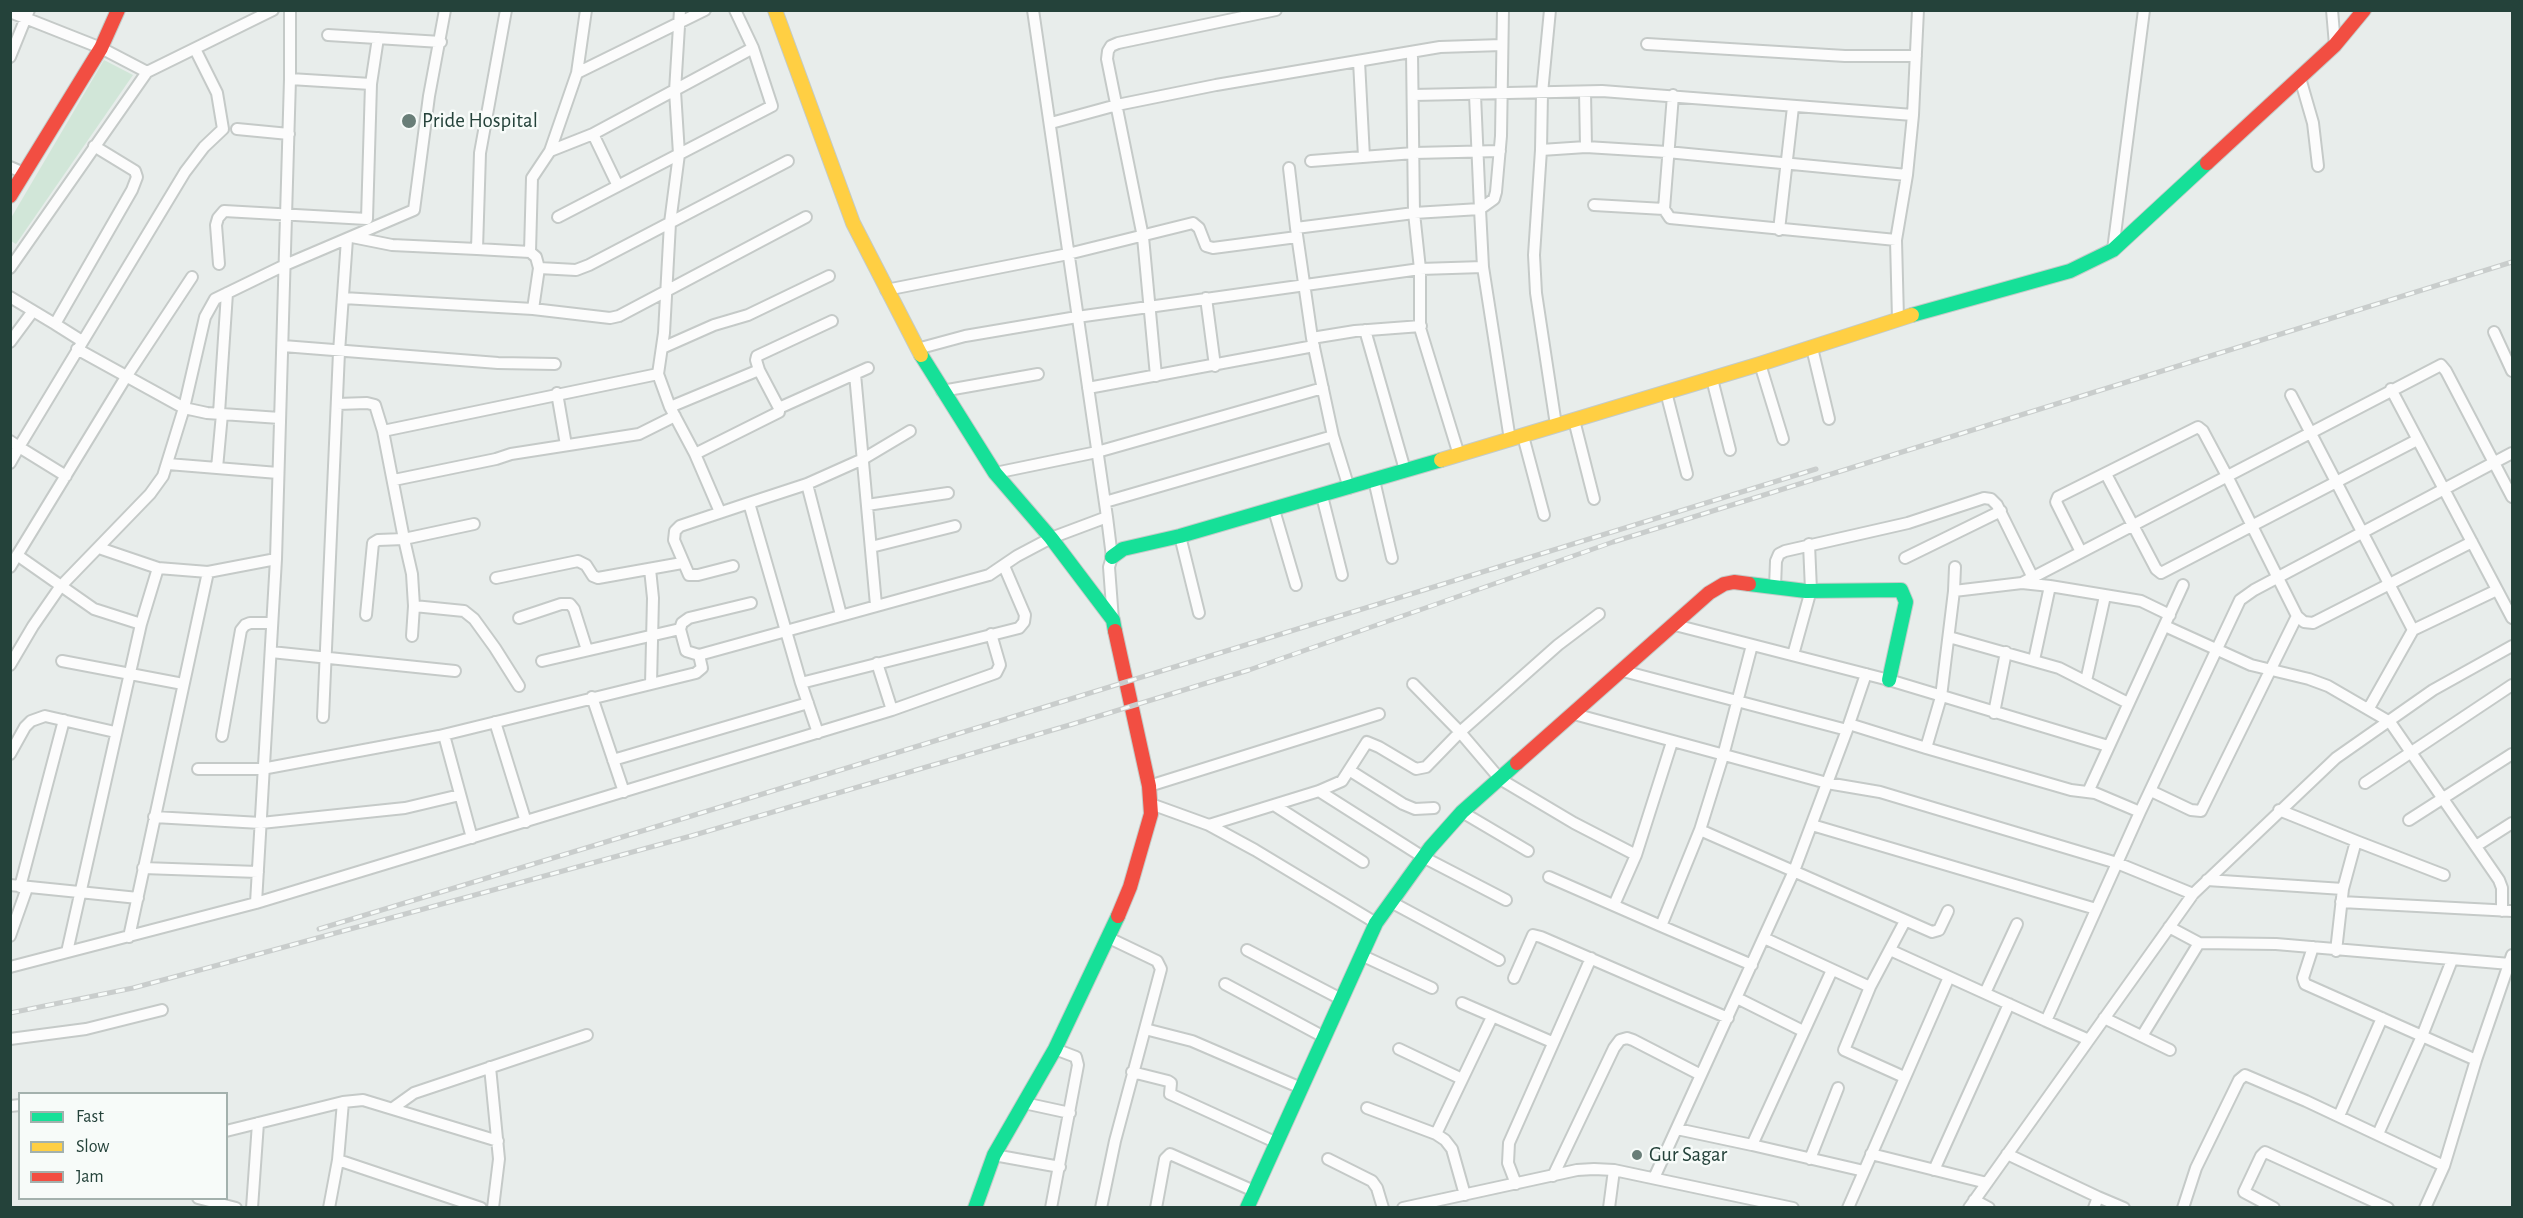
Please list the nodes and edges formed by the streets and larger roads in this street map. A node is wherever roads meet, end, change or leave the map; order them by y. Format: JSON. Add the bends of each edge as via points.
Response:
{"nodes":[{"id":1,"x":118,"y":10,"type":"edge"},
{"id":2,"x":273,"y":10,"type":"edge"},
{"id":3,"x":290,"y":10,"type":"edge"},
{"id":4,"x":446,"y":10,"type":"edge"},
{"id":5,"x":506,"y":10,"type":"edge"},
{"id":6,"x":586,"y":10,"type":"edge"},
{"id":7,"x":680,"y":10,"type":"edge"},
{"id":8,"x":705,"y":10,"type":"edge"},
{"id":9,"x":735,"y":10,"type":"edge"},
{"id":10,"x":775,"y":10,"type":"edge"},
{"id":11,"x":1033,"y":10,"type":"edge"},
{"id":12,"x":1276,"y":10,"type":"edge"},
{"id":13,"x":1503,"y":10,"type":"edge"},
{"id":14,"x":1550,"y":10,"type":"edge"},
{"id":15,"x":1918,"y":10,"type":"edge"},
{"id":16,"x":2144,"y":10,"type":"edge"},
{"id":17,"x":2332,"y":10,"type":"edge"},
{"id":18,"x":2364,"y":10,"type":"edge"},
{"id":19,"x":10,"y":12,"type":"edge"},
{"id":20,"x":27,"y":14,"type":"edge"},
{"id":21,"x":679,"y":24,"type":"junction"},
{"id":22,"x":328,"y":35,"type":"dead end"},
{"id":23,"x":378,"y":38,"type":"junction"},
{"id":24,"x":441,"y":42,"type":"junction"},
{"id":25,"x":1647,"y":44,"type":"dead end"},
{"id":26,"x":1502,"y":45,"type":"junction"},
{"id":27,"x":2335,"y":45,"type":"junction"},
{"id":28,"x":101,"y":48,"type":"junction"},
{"id":29,"x":753,"y":48,"type":"junction"},
{"id":30,"x":195,"y":50,"type":"junction"},
{"id":31,"x":1412,"y":52,"type":"junction"},
{"id":32,"x":1916,"y":56,"type":"junction"},
{"id":33,"x":10,"y":57,"type":"edge"},
{"id":34,"x":1359,"y":61,"type":"junction"},
{"id":35,"x":147,"y":72,"type":"junction"},
{"id":36,"x":577,"y":73,"type":"junction"},
{"id":37,"x":2300,"y":78,"type":"junction"},
{"id":38,"x":290,"y":80,"type":"junction"},
{"id":39,"x":372,"y":84,"type":"junction"},
{"id":40,"x":675,"y":92,"type":"junction"},
{"id":41,"x":1585,"y":92,"type":"junction"},
{"id":42,"x":1542,"y":93,"type":"junction"},
{"id":43,"x":1413,"y":94,"type":"junction"},
{"id":44,"x":1475,"y":94,"type":"junction"},
{"id":45,"x":1502,"y":94,"type":"junction"},
{"id":46,"x":1674,"y":95,"type":"junction"},
{"id":47,"x":1116,"y":105,"type":"junction"},
{"id":48,"x":1793,"y":107,"type":"junction"},
{"id":49,"x":1913,"y":115,"type":"junction"},
{"id":50,"x":1051,"y":123,"type":"junction"},
{"id":51,"x":237,"y":129,"type":"dead end"},
{"id":52,"x":289,"y":134,"type":"junction"},
{"id":53,"x":593,"y":134,"type":"junction"},
{"id":54,"x":94,"y":146,"type":"junction"},
{"id":55,"x":1586,"y":147,"type":"junction"},
{"id":56,"x":1541,"y":150,"type":"junction"},
{"id":57,"x":550,"y":151,"type":"junction"},
{"id":58,"x":1500,"y":151,"type":"junction"},
{"id":59,"x":1476,"y":152,"type":"junction"},
{"id":60,"x":1668,"y":152,"type":"junction"},
{"id":61,"x":1414,"y":153,"type":"junction"},
{"id":62,"x":679,"y":154,"type":"junction"},
{"id":63,"x":1364,"y":157,"type":"junction"},
{"id":64,"x":788,"y":161,"type":"dead end"},
{"id":65,"x":1311,"y":161,"type":"dead end"},
{"id":66,"x":1787,"y":163,"type":"junction"},
{"id":67,"x":2318,"y":166,"type":"dead end"},
{"id":68,"x":10,"y":167,"type":"edge"},
{"id":69,"x":1289,"y":168,"type":"dead end"},
{"id":70,"x":24,"y":173,"type":"junction"},
{"id":71,"x":1907,"y":175,"type":"junction"},
{"id":72,"x":618,"y":186,"type":"junction"},
{"id":73,"x":10,"y":196,"type":"edge"},
{"id":74,"x":1594,"y":205,"type":"dead end"},
{"id":75,"x":1480,"y":209,"type":"junction"},
{"id":76,"x":1664,"y":209,"type":"junction"},
{"id":77,"x":1414,"y":213,"type":"junction"},
{"id":78,"x":286,"y":215,"type":"junction"},
{"id":79,"x":558,"y":217,"type":"dead end"},
{"id":80,"x":806,"y":217,"type":"dead end"},
{"id":81,"x":670,"y":223,"type":"junction"},
{"id":82,"x":1779,"y":230,"type":"junction"},
{"id":83,"x":1296,"y":233,"type":"junction"},
{"id":84,"x":1143,"y":237,"type":"junction"},
{"id":85,"x":350,"y":238,"type":"junction"},
{"id":86,"x":1896,"y":240,"type":"junction"},
{"id":87,"x":477,"y":249,"type":"junction"},
{"id":88,"x":2113,"y":250,"type":"junction"},
{"id":89,"x":530,"y":252,"type":"junction"},
{"id":90,"x":1068,"y":254,"type":"junction"},
{"id":91,"x":13,"y":261,"type":"edge"},
{"id":92,"x":219,"y":264,"type":"dead end"},
{"id":93,"x":285,"y":265,"type":"junction"},
{"id":94,"x":1483,"y":267,"type":"junction"},
{"id":95,"x":539,"y":268,"type":"junction"},
{"id":96,"x":1420,"y":269,"type":"junction"},
{"id":97,"x":829,"y":276,"type":"dead end"},
{"id":98,"x":192,"y":277,"type":"dead end"},
{"id":99,"x":1304,"y":284,"type":"junction"},
{"id":100,"x":666,"y":290,"type":"junction"},
{"id":101,"x":886,"y":290,"type":"junction"},
{"id":102,"x":227,"y":293,"type":"junction"},
{"id":103,"x":10,"y":297,"type":"edge"},
{"id":104,"x":343,"y":298,"type":"junction"},
{"id":105,"x":1206,"y":298,"type":"junction"},
{"id":106,"x":1149,"y":306,"type":"junction"},
{"id":107,"x":533,"y":309,"type":"junction"},
{"id":108,"x":33,"y":310,"type":"junction"},
{"id":109,"x":1077,"y":316,"type":"junction"},
{"id":110,"x":1898,"y":318,"type":"junction"},
{"id":111,"x":832,"y":321,"type":"dead end"},
{"id":112,"x":56,"y":324,"type":"junction"},
{"id":113,"x":1420,"y":326,"type":"junction"},
{"id":114,"x":1365,"y":330,"type":"junction"},
{"id":115,"x":2494,"y":332,"type":"dead end"},
{"id":116,"x":10,"y":342,"type":"edge"},
{"id":117,"x":1313,"y":342,"type":"junction"},
{"id":118,"x":80,"y":345,"type":"junction"},
{"id":119,"x":283,"y":346,"type":"junction"},
{"id":120,"x":662,"y":348,"type":"junction"},
{"id":121,"x":1812,"y":348,"type":"junction"},
{"id":122,"x":917,"y":350,"type":"junction"},
{"id":123,"x":339,"y":352,"type":"junction"},
{"id":124,"x":555,"y":364,"type":"dead end"},
{"id":125,"x":1760,"y":364,"type":"junction"},
{"id":126,"x":1215,"y":366,"type":"junction"},
{"id":127,"x":868,"y":368,"type":"dead end"},
{"id":128,"x":759,"y":370,"type":"junction"},
{"id":129,"x":2512,"y":371,"type":"edge"},
{"id":130,"x":658,"y":374,"type":"junction"},
{"id":131,"x":855,"y":374,"type":"junction"},
{"id":132,"x":1038,"y":374,"type":"dead end"},
{"id":133,"x":1156,"y":376,"type":"junction"},
{"id":134,"x":126,"y":377,"type":"junction"},
{"id":135,"x":1712,"y":379,"type":"junction"},
{"id":136,"x":1088,"y":388,"type":"junction"},
{"id":137,"x":1323,"y":388,"type":"junction"},
{"id":138,"x":2391,"y":389,"type":"junction"},
{"id":139,"x":942,"y":391,"type":"junction"},
{"id":140,"x":1666,"y":392,"type":"junction"},
{"id":141,"x":557,"y":393,"type":"junction"},
{"id":142,"x":2291,"y":395,"type":"dead end"},
{"id":143,"x":337,"y":404,"type":"junction"},
{"id":144,"x":184,"y":408,"type":"junction"},
{"id":145,"x":779,"y":408,"type":"junction"},
{"id":146,"x":672,"y":412,"type":"junction"},
{"id":147,"x":220,"y":414,"type":"junction"},
{"id":148,"x":280,"y":418,"type":"junction"},
{"id":149,"x":1829,"y":419,"type":"dead end"},
{"id":150,"x":1574,"y":420,"type":"junction"},
{"id":151,"x":1556,"y":425,"type":"junction"},
{"id":152,"x":383,"y":431,"type":"junction"},
{"id":153,"x":910,"y":431,"type":"dead end"},
{"id":154,"x":2310,"y":431,"type":"junction"},
{"id":155,"x":1333,"y":436,"type":"junction"},
{"id":156,"x":1517,"y":438,"type":"junction"},
{"id":157,"x":1783,"y":439,"type":"dead end"},
{"id":158,"x":2417,"y":440,"type":"junction"},
{"id":159,"x":15,"y":444,"type":"edge"},
{"id":160,"x":566,"y":445,"type":"junction"},
{"id":161,"x":1730,"y":450,"type":"dead end"},
{"id":162,"x":1097,"y":452,"type":"junction"},
{"id":163,"x":2512,"y":453,"type":"edge"},
{"id":164,"x":695,"y":454,"type":"junction"},
{"id":165,"x":1459,"y":455,"type":"junction"},
{"id":166,"x":863,"y":459,"type":"junction"},
{"id":167,"x":10,"y":462,"type":"edge"},
{"id":168,"x":2494,"y":463,"type":"junction"},
{"id":169,"x":168,"y":464,"type":"junction"},
{"id":170,"x":217,"y":468,"type":"junction"},
{"id":171,"x":1406,"y":470,"type":"junction"},
{"id":172,"x":278,"y":473,"type":"junction"},
{"id":173,"x":995,"y":473,"type":"junction"},
{"id":174,"x":1687,"y":474,"type":"dead end"},
{"id":175,"x":2106,"y":474,"type":"junction"},
{"id":176,"x":66,"y":476,"type":"junction"},
{"id":177,"x":2227,"y":476,"type":"junction"},
{"id":178,"x":394,"y":480,"type":"junction"},
{"id":179,"x":1374,"y":480,"type":"junction"},
{"id":180,"x":2338,"y":482,"type":"junction"},
{"id":181,"x":807,"y":484,"type":"junction"},
{"id":182,"x":1349,"y":488,"type":"junction"},
{"id":183,"x":2445,"y":489,"type":"junction"},
{"id":184,"x":948,"y":493,"type":"dead end"},
{"id":185,"x":1322,"y":496,"type":"junction"},
{"id":186,"x":2512,"y":497,"type":"edge"},
{"id":187,"x":1594,"y":500,"type":"dead end"},
{"id":188,"x":1105,"y":502,"type":"junction"},
{"id":189,"x":748,"y":503,"type":"junction"},
{"id":190,"x":867,"y":505,"type":"junction"},
{"id":191,"x":1274,"y":510,"type":"junction"},
{"id":192,"x":2001,"y":511,"type":"junction"},
{"id":193,"x":720,"y":512,"type":"junction"},
{"id":194,"x":1544,"y":515,"type":"dead end"},
{"id":195,"x":1107,"y":517,"type":"junction"},
{"id":196,"x":474,"y":524,"type":"dead end"},
{"id":197,"x":955,"y":525,"type":"dead end"},
{"id":198,"x":2133,"y":526,"type":"junction"},
{"id":199,"x":2253,"y":526,"type":"junction"},
{"id":200,"x":2364,"y":533,"type":"junction"},
{"id":201,"x":1180,"y":536,"type":"junction"},
{"id":202,"x":404,"y":539,"type":"junction"},
{"id":203,"x":1046,"y":540,"type":"junction"},
{"id":204,"x":2472,"y":542,"type":"junction"},
{"id":205,"x":1809,"y":544,"type":"junction"},
{"id":206,"x":871,"y":547,"type":"junction"},
{"id":207,"x":99,"y":548,"type":"junction"},
{"id":208,"x":2081,"y":552,"type":"junction"},
{"id":209,"x":17,"y":555,"type":"junction"},
{"id":210,"x":1112,"y":557,"type":"junction"},
{"id":211,"x":276,"y":558,"type":"junction"},
{"id":212,"x":1392,"y":558,"type":"dead end"},
{"id":213,"x":1905,"y":558,"type":"dead end"},
{"id":214,"x":682,"y":563,"type":"junction"},
{"id":215,"x":1004,"y":566,"type":"junction"},
{"id":216,"x":10,"y":567,"type":"edge"},
{"id":217,"x":732,"y":567,"type":"dead end"},
{"id":218,"x":1954,"y":567,"type":"dead end"},
{"id":219,"x":158,"y":568,"type":"junction"},
{"id":220,"x":650,"y":569,"type":"junction"},
{"id":221,"x":208,"y":572,"type":"junction"},
{"id":222,"x":1342,"y":575,"type":"dead end"},
{"id":223,"x":2279,"y":577,"type":"junction"},
{"id":224,"x":496,"y":578,"type":"dead end"},
{"id":225,"x":2033,"y":578,"type":"junction"},
{"id":226,"x":2022,"y":583,"type":"junction"},
{"id":227,"x":2389,"y":584,"type":"junction"},
{"id":228,"x":1296,"y":585,"type":"dead end"},
{"id":229,"x":2183,"y":585,"type":"dead end"},
{"id":230,"x":1775,"y":586,"type":"junction"},
{"id":231,"x":2050,"y":586,"type":"junction"},
{"id":232,"x":60,"y":587,"type":"junction"},
{"id":233,"x":2498,"y":590,"type":"junction"},
{"id":234,"x":1811,"y":591,"type":"junction"},
{"id":235,"x":1954,"y":591,"type":"junction"},
{"id":236,"x":2105,"y":596,"type":"junction"},
{"id":237,"x":751,"y":603,"type":"dead end"},
{"id":238,"x":876,"y":605,"type":"junction"},
{"id":239,"x":414,"y":606,"type":"junction"},
{"id":240,"x":1199,"y":613,"type":"dead end"},
{"id":241,"x":1599,"y":614,"type":"dead end"},
{"id":242,"x":366,"y":615,"type":"dead end"},
{"id":243,"x":841,"y":615,"type":"junction"},
{"id":244,"x":2297,"y":616,"type":"junction"},
{"id":245,"x":519,"y":618,"type":"dead end"},
{"id":246,"x":2512,"y":618,"type":"edge"},
{"id":247,"x":1113,"y":620,"type":"junction"},
{"id":248,"x":2167,"y":621,"type":"junction"},
{"id":249,"x":272,"y":623,"type":"junction"},
{"id":250,"x":141,"y":624,"type":"junction"},
{"id":251,"x":1675,"y":625,"type":"junction"},
{"id":252,"x":680,"y":629,"type":"junction"},
{"id":253,"x":786,"y":630,"type":"junction"},
{"id":254,"x":2413,"y":630,"type":"junction"},
{"id":255,"x":991,"y":634,"type":"junction"},
{"id":256,"x":412,"y":636,"type":"dead end"},
{"id":257,"x":651,"y":636,"type":"junction"},
{"id":258,"x":1949,"y":637,"type":"junction"},
{"id":259,"x":1752,"y":645,"type":"junction"},
{"id":260,"x":2512,"y":645,"type":"edge"},
{"id":261,"x":587,"y":650,"type":"junction"},
{"id":262,"x":2218,"y":651,"type":"junction"},
{"id":263,"x":271,"y":652,"type":"junction"},
{"id":264,"x":2006,"y":652,"type":"junction"},
{"id":265,"x":699,"y":655,"type":"junction"},
{"id":266,"x":1794,"y":655,"type":"junction"},
{"id":267,"x":328,"y":657,"type":"junction"},
{"id":268,"x":2034,"y":660,"type":"junction"},
{"id":269,"x":62,"y":661,"type":"dead end"},
{"id":270,"x":542,"y":661,"type":"dead end"},
{"id":271,"x":877,"y":663,"type":"junction"},
{"id":272,"x":10,"y":665,"type":"edge"},
{"id":273,"x":455,"y":671,"type":"dead end"},
{"id":274,"x":1623,"y":671,"type":"junction"},
{"id":275,"x":2270,"y":672,"type":"junction"},
{"id":276,"x":1866,"y":674,"type":"junction"},
{"id":277,"x":129,"y":676,"type":"junction"},
{"id":278,"x":1888,"y":680,"type":"junction"},
{"id":279,"x":2086,"y":681,"type":"junction"},
{"id":280,"x":801,"y":683,"type":"junction"},
{"id":281,"x":183,"y":684,"type":"junction"},
{"id":282,"x":651,"y":684,"type":"junction"},
{"id":283,"x":1413,"y":684,"type":"dead end"},
{"id":284,"x":2512,"y":685,"type":"edge"},
{"id":285,"x":519,"y":686,"type":"dead end"},
{"id":286,"x":592,"y":697,"type":"junction"},
{"id":287,"x":1941,"y":697,"type":"junction"},
{"id":288,"x":1738,"y":701,"type":"junction"},
{"id":289,"x":808,"y":703,"type":"junction"},
{"id":290,"x":2128,"y":703,"type":"junction"},
{"id":291,"x":2369,"y":708,"type":"junction"},
{"id":292,"x":892,"y":710,"type":"junction"},
{"id":293,"x":1994,"y":713,"type":"junction"},
{"id":294,"x":1379,"y":714,"type":"dead end"},
{"id":295,"x":1574,"y":714,"type":"junction"},
{"id":296,"x":323,"y":717,"type":"dead end"},
{"id":297,"x":64,"y":720,"type":"junction"},
{"id":298,"x":495,"y":722,"type":"junction"},
{"id":299,"x":2390,"y":722,"type":"junction"},
{"id":300,"x":1848,"y":727,"type":"junction"},
{"id":301,"x":116,"y":732,"type":"junction"},
{"id":302,"x":1460,"y":732,"type":"junction"},
{"id":303,"x":818,"y":733,"type":"junction"},
{"id":304,"x":444,"y":735,"type":"junction"},
{"id":305,"x":222,"y":736,"type":"dead end"},
{"id":306,"x":1672,"y":742,"type":"junction"},
{"id":307,"x":2108,"y":746,"type":"junction"},
{"id":308,"x":1926,"y":747,"type":"junction"},
{"id":309,"x":2412,"y":752,"type":"junction"},
{"id":310,"x":10,"y":754,"type":"edge"},
{"id":311,"x":2512,"y":754,"type":"edge"},
{"id":312,"x":1723,"y":756,"type":"junction"},
{"id":313,"x":613,"y":760,"type":"junction"},
{"id":314,"x":198,"y":769,"type":"dead end"},
{"id":315,"x":262,"y":769,"type":"junction"},
{"id":316,"x":1349,"y":770,"type":"junction"},
{"id":317,"x":1500,"y":779,"type":"junction"},
{"id":318,"x":1827,"y":783,"type":"junction"},
{"id":319,"x":2365,"y":783,"type":"dead end"},
{"id":320,"x":1149,"y":786,"type":"junction"},
{"id":321,"x":1319,"y":791,"type":"junction"},
{"id":322,"x":2151,"y":791,"type":"junction"},
{"id":323,"x":624,"y":792,"type":"junction"},
{"id":324,"x":2088,"y":792,"type":"junction"},
{"id":325,"x":460,"y":795,"type":"junction"},
{"id":326,"x":2443,"y":798,"type":"junction"},
{"id":327,"x":1151,"y":804,"type":"junction"},
{"id":328,"x":1274,"y":805,"type":"junction"},
{"id":329,"x":1434,"y":808,"type":"dead end"},
{"id":330,"x":2279,"y":810,"type":"junction"},
{"id":331,"x":1462,"y":812,"type":"junction"},
{"id":332,"x":2140,"y":812,"type":"junction"},
{"id":333,"x":154,"y":817,"type":"junction"},
{"id":334,"x":2409,"y":820,"type":"dead end"},
{"id":335,"x":526,"y":822,"type":"junction"},
{"id":336,"x":261,"y":823,"type":"junction"},
{"id":337,"x":2512,"y":823,"type":"edge"},
{"id":338,"x":1209,"y":825,"type":"junction"},
{"id":339,"x":1812,"y":825,"type":"junction"},
{"id":340,"x":1700,"y":830,"type":"junction"},
{"id":341,"x":472,"y":838,"type":"junction"},
{"id":342,"x":2356,"y":841,"type":"junction"},
{"id":343,"x":2476,"y":846,"type":"junction"},
{"id":344,"x":1528,"y":851,"type":"dead end"},
{"id":345,"x":1636,"y":855,"type":"junction"},
{"id":346,"x":1423,"y":857,"type":"junction"},
{"id":347,"x":1363,"y":862,"type":"dead end"},
{"id":348,"x":2117,"y":863,"type":"junction"},
{"id":349,"x":143,"y":868,"type":"junction"},
{"id":350,"x":1794,"y":871,"type":"junction"},
{"id":351,"x":258,"y":872,"type":"junction"},
{"id":352,"x":2444,"y":875,"type":"dead end"},
{"id":353,"x":1549,"y":877,"type":"dead end"},
{"id":354,"x":2207,"y":880,"type":"junction"},
{"id":355,"x":19,"y":886,"type":"edge"},
{"id":356,"x":2343,"y":889,"type":"junction"},
{"id":357,"x":80,"y":891,"type":"junction"},
{"id":358,"x":2193,"y":894,"type":"junction"},
{"id":359,"x":138,"y":898,"type":"junction"},
{"id":360,"x":1506,"y":900,"type":"dead end"},
{"id":361,"x":1391,"y":902,"type":"junction"},
{"id":362,"x":2341,"y":902,"type":"junction"},
{"id":363,"x":256,"y":903,"type":"junction"},
{"id":364,"x":1614,"y":905,"type":"junction"},
{"id":365,"x":2096,"y":909,"type":"junction"},
{"id":366,"x":1948,"y":910,"type":"dead end"},
{"id":367,"x":2507,"y":911,"type":"edge"},
{"id":368,"x":1905,"y":921,"type":"junction"},
{"id":369,"x":1376,"y":923,"type":"junction"},
{"id":370,"x":2017,"y":924,"type":"dead end"},
{"id":371,"x":1661,"y":926,"type":"junction"},
{"id":372,"x":2169,"y":927,"type":"junction"},
{"id":373,"x":10,"y":936,"type":"edge"},
{"id":374,"x":129,"y":937,"type":"junction"},
{"id":375,"x":1109,"y":938,"type":"junction"},
{"id":376,"x":1764,"y":938,"type":"junction"},
{"id":377,"x":2199,"y":943,"type":"junction"},
{"id":378,"x":2313,"y":947,"type":"junction"},
{"id":379,"x":1247,"y":950,"type":"dead end"},
{"id":380,"x":1890,"y":950,"type":"junction"},
{"id":381,"x":2336,"y":951,"type":"junction"},
{"id":382,"x":67,"y":952,"type":"junction"},
{"id":383,"x":1361,"y":955,"type":"junction"},
{"id":384,"x":1591,"y":958,"type":"junction"},
{"id":385,"x":1499,"y":960,"type":"dead end"},
{"id":386,"x":2452,"y":960,"type":"junction"},
{"id":387,"x":2511,"y":960,"type":"edge"},
{"id":388,"x":1752,"y":965,"type":"junction"},
{"id":389,"x":10,"y":968,"type":"edge"},
{"id":390,"x":1832,"y":970,"type":"junction"},
{"id":391,"x":1949,"y":977,"type":"junction"},
{"id":392,"x":1514,"y":978,"type":"dead end"},
{"id":393,"x":1225,"y":984,"type":"dead end"},
{"id":394,"x":1870,"y":987,"type":"junction"},
{"id":395,"x":1432,"y":988,"type":"dead end"},
{"id":396,"x":1985,"y":993,"type":"junction"},
{"id":397,"x":1737,"y":998,"type":"junction"},
{"id":398,"x":1341,"y":999,"type":"junction"},
{"id":399,"x":1462,"y":1003,"type":"dead end"},
{"id":400,"x":2009,"y":1004,"type":"junction"},
{"id":401,"x":162,"y":1010,"type":"dead end"},
{"id":402,"x":1492,"y":1017,"type":"junction"},
{"id":403,"x":1728,"y":1018,"type":"junction"},
{"id":404,"x":2104,"y":1018,"type":"junction"},
{"id":405,"x":2382,"y":1018,"type":"junction"},
{"id":406,"x":2046,"y":1021,"type":"junction"},
{"id":407,"x":1145,"y":1029,"type":"junction"},
{"id":408,"x":1803,"y":1031,"type":"junction"},
{"id":409,"x":587,"y":1035,"type":"dead end"},
{"id":410,"x":2142,"y":1036,"type":"junction"},
{"id":411,"x":2422,"y":1036,"type":"junction"},
{"id":412,"x":1324,"y":1037,"type":"junction"},
{"id":413,"x":10,"y":1039,"type":"edge"},
{"id":414,"x":2089,"y":1040,"type":"junction"},
{"id":415,"x":1552,"y":1042,"type":"junction"},
{"id":416,"x":1056,"y":1048,"type":"junction"},
{"id":417,"x":1399,"y":1049,"type":"dead end"},
{"id":418,"x":2170,"y":1050,"type":"dead end"},
{"id":419,"x":2476,"y":1060,"type":"junction"},
{"id":420,"x":490,"y":1067,"type":"junction"},
{"id":421,"x":1132,"y":1072,"type":"junction"},
{"id":422,"x":1701,"y":1075,"type":"junction"},
{"id":423,"x":1904,"y":1077,"type":"junction"},
{"id":424,"x":1462,"y":1079,"type":"junction"},
{"id":425,"x":1301,"y":1088,"type":"junction"},
{"id":426,"x":1838,"y":1088,"type":"dead end"},
{"id":427,"x":343,"y":1102,"type":"junction"},
{"id":428,"x":1024,"y":1103,"type":"junction"},
{"id":429,"x":393,"y":1108,"type":"junction"},
{"id":430,"x":1367,"y":1108,"type":"dead end"},
{"id":431,"x":1070,"y":1113,"type":"junction"},
{"id":432,"x":2338,"y":1116,"type":"junction"},
{"id":433,"x":258,"y":1123,"type":"junction"},
{"id":434,"x":1677,"y":1129,"type":"junction"},
{"id":435,"x":228,"y":1130,"type":"edge"},
{"id":436,"x":1436,"y":1134,"type":"junction"},
{"id":437,"x":2378,"y":1134,"type":"junction"},
{"id":438,"x":498,"y":1141,"type":"junction"},
{"id":439,"x":1275,"y":1142,"type":"junction"},
{"id":440,"x":1752,"y":1145,"type":"junction"},
{"id":441,"x":1871,"y":1154,"type":"junction"},
{"id":442,"x":2007,"y":1154,"type":"junction"},
{"id":443,"x":994,"y":1155,"type":"junction"},
{"id":444,"x":1328,"y":1159,"type":"dead end"},
{"id":445,"x":1810,"y":1159,"type":"junction"},
{"id":446,"x":338,"y":1160,"type":"junction"},
{"id":447,"x":2444,"y":1166,"type":"junction"},
{"id":448,"x":1060,"y":1167,"type":"junction"},
{"id":449,"x":1614,"y":1170,"type":"junction"},
{"id":450,"x":1934,"y":1170,"type":"junction"},
{"id":451,"x":1864,"y":1171,"type":"junction"},
{"id":452,"x":1553,"y":1176,"type":"junction"},
{"id":453,"x":1654,"y":1178,"type":"junction"},
{"id":454,"x":1987,"y":1183,"type":"junction"},
{"id":455,"x":1516,"y":1184,"type":"junction"},
{"id":456,"x":1254,"y":1191,"type":"junction"},
{"id":457,"x":1465,"y":1195,"type":"junction"},
{"id":458,"x":2098,"y":1197,"type":"junction"},
{"id":459,"x":206,"y":1200,"type":"edge"},
{"id":460,"x":1745,"y":1202,"type":"edge"},
{"id":461,"x":1971,"y":1204,"type":"edge"},
{"id":462,"x":2382,"y":1206,"type":"edge"},
{"id":463,"x":236,"y":1208,"type":"edge"},
{"id":464,"x":252,"y":1208,"type":"edge"},
{"id":465,"x":329,"y":1208,"type":"edge"},
{"id":466,"x":481,"y":1208,"type":"edge"},
{"id":467,"x":493,"y":1208,"type":"edge"},
{"id":468,"x":975,"y":1208,"type":"edge"},
{"id":469,"x":1051,"y":1208,"type":"edge"},
{"id":470,"x":1101,"y":1208,"type":"edge"},
{"id":471,"x":1156,"y":1208,"type":"edge"},
{"id":472,"x":1247,"y":1208,"type":"edge"},
{"id":473,"x":1383,"y":1208,"type":"edge"},
{"id":474,"x":1403,"y":1208,"type":"edge"},
{"id":475,"x":1609,"y":1208,"type":"edge"},
{"id":476,"x":1793,"y":1208,"type":"edge"},
{"id":477,"x":1848,"y":1208,"type":"edge"},
{"id":478,"x":1989,"y":1208,"type":"edge"},
{"id":479,"x":2094,"y":1208,"type":"edge"},
{"id":480,"x":2124,"y":1208,"type":"edge"},
{"id":481,"x":2182,"y":1208,"type":"edge"},
{"id":482,"x":2274,"y":1208,"type":"edge"},
{"id":483,"x":2424,"y":1208,"type":"edge"}],
"edges":[{"from":1,"to":28,"type":"street"},
{"from":2,"to":30,"type":"street"},
{"from":3,"to":38,"type":"street"},
{"from":4,"to":24,"type":"street"},
{"from":5,"to":87,"type":"street","via":[[480,153]]},
{"from":6,"to":36,"type":"street"},
{"from":7,"to":21,"type":"street"},
{"from":8,"to":21,"type":"street"},
{"from":9,"to":29,"type":"street"},
{"from":10,"to":101,"type":"street","via":[[853,223]]},
{"from":11,"to":50,"type":"street"},
{"from":12,"to":47,"type":"street","via":[[1111,46],[1107,59]]},
{"from":13,"to":26,"type":"street"},
{"from":14,"to":42,"type":"street"},
{"from":15,"to":32,"type":"street"},
{"from":16,"to":88,"type":"street"},
{"from":17,"to":27,"type":"street"},
{"from":18,"to":27,"type":"street"},
{"from":19,"to":20,"type":"street"},
{"from":20,"to":28,"type":"street"},
{"from":20,"to":33,"type":"street"},
{"from":21,"to":36,"type":"street"},
{"from":21,"to":40,"type":"street"},
{"from":22,"to":23,"type":"street"},
{"from":23,"to":24,"type":"street"},
{"from":23,"to":39,"type":"street"},
{"from":24,"to":85,"type":"street","via":[[429,96],[414,210]]},
{"from":25,"to":32,"type":"street","via":[[1845,56]]},
{"from":26,"to":31,"type":"street","via":[[1449,46]]},
{"from":26,"to":45,"type":"street"},
{"from":27,"to":37,"type":"street"},
{"from":28,"to":35,"type":"street"},
{"from":28,"to":70,"type":"street"},
{"from":29,"to":40,"type":"street"},
{"from":29,"to":62,"type":"street","via":[[772,106]]},
{"from":30,"to":35,"type":"street"},
{"from":30,"to":118,"type":"street","via":[[217,93],[223,129],[185,172]]},
{"from":31,"to":34,"type":"street"},
{"from":31,"to":43,"type":"street"},
{"from":32,"to":49,"type":"street"},
{"from":34,"to":47,"type":"street"},
{"from":34,"to":63,"type":"street"},
{"from":35,"to":54,"type":"street"},
{"from":36,"to":57,"type":"street"},
{"from":37,"to":67,"type":"street","via":[[2313,123]]},
{"from":37,"to":88,"type":"street"},
{"from":38,"to":39,"type":"street"},
{"from":38,"to":52,"type":"street"},
{"from":39,"to":78,"type":"street","via":[[367,219]]},
{"from":40,"to":53,"type":"street"},
{"from":40,"to":62,"type":"street"},
{"from":41,"to":42,"type":"street"},
{"from":41,"to":46,"type":"street"},
{"from":41,"to":55,"type":"street"},
{"from":42,"to":45,"type":"street"},
{"from":42,"to":56,"type":"street"},
{"from":43,"to":44,"type":"street"},
{"from":43,"to":61,"type":"street"},
{"from":44,"to":45,"type":"street"},
{"from":44,"to":59,"type":"street"},
{"from":45,"to":58,"type":"street"},
{"from":46,"to":48,"type":"street"},
{"from":46,"to":60,"type":"street"},
{"from":47,"to":50,"type":"street"},
{"from":47,"to":84,"type":"street"},
{"from":48,"to":49,"type":"street"},
{"from":48,"to":66,"type":"street"},
{"from":49,"to":71,"type":"street"},
{"from":50,"to":90,"type":"street"},
{"from":51,"to":52,"type":"street"},
{"from":52,"to":78,"type":"street"},
{"from":53,"to":57,"type":"street"},
{"from":53,"to":72,"type":"street"},
{"from":54,"to":91,"type":"street"},
{"from":54,"to":112,"type":"street","via":[[132,168],[137,177]]},
{"from":55,"to":56,"type":"street"},
{"from":55,"to":60,"type":"street"},
{"from":56,"to":151,"type":"street","via":[[1534,264]]},
{"from":57,"to":89,"type":"street","via":[[532,178]]},
{"from":58,"to":59,"type":"street"},
{"from":58,"to":75,"type":"street","via":[[1496,197]]},
{"from":59,"to":61,"type":"street"},
{"from":59,"to":75,"type":"street"},
{"from":60,"to":66,"type":"street"},
{"from":60,"to":76,"type":"street"},
{"from":61,"to":63,"type":"street"},
{"from":61,"to":77,"type":"street"},
{"from":62,"to":72,"type":"street"},
{"from":62,"to":81,"type":"street"},
{"from":63,"to":65,"type":"street"},
{"from":64,"to":81,"type":"street"},
{"from":66,"to":71,"type":"street"},
{"from":66,"to":82,"type":"street"},
{"from":68,"to":70,"type":"street"},
{"from":69,"to":83,"type":"street"},
{"from":70,"to":73,"type":"street"},
{"from":71,"to":86,"type":"street"},
{"from":72,"to":79,"type":"street"},
{"from":74,"to":76,"type":"street"},
{"from":75,"to":77,"type":"street"},
{"from":75,"to":94,"type":"street"},
{"from":76,"to":82,"type":"street","via":[[1673,219]]},
{"from":77,"to":83,"type":"street"},
{"from":77,"to":96,"type":"street"},
{"from":78,"to":92,"type":"street","via":[[227,210],[222,213],[216,225]]},
{"from":78,"to":93,"type":"street"},
{"from":80,"to":100,"type":"street"},
{"from":81,"to":95,"type":"street","via":[[576,270]]},
{"from":81,"to":100,"type":"street"},
{"from":82,"to":86,"type":"street"},
{"from":83,"to":84,"type":"street","via":[[1213,248],[1206,246],[1199,228],[1192,223]]},
{"from":83,"to":99,"type":"street"},
{"from":84,"to":90,"type":"street"},
{"from":84,"to":106,"type":"street"},
{"from":85,"to":87,"type":"street","via":[[392,245]]},
{"from":85,"to":93,"type":"street"},
{"from":85,"to":104,"type":"street"},
{"from":86,"to":110,"type":"street"},
{"from":87,"to":89,"type":"street"},
{"from":88,"to":110,"type":"street","via":[[2070,271]]},
{"from":89,"to":95,"type":"street"},
{"from":90,"to":101,"type":"street"},
{"from":90,"to":109,"type":"street"},
{"from":93,"to":102,"type":"street"},
{"from":93,"to":119,"type":"street"},
{"from":94,"to":96,"type":"street"},
{"from":94,"to":156,"type":"street"},
{"from":95,"to":107,"type":"street"},
{"from":96,"to":99,"type":"street"},
{"from":96,"to":113,"type":"street"},
{"from":97,"to":120,"type":"street","via":[[748,315]]},
{"from":98,"to":134,"type":"street"},
{"from":99,"to":105,"type":"street"},
{"from":99,"to":117,"type":"street"},
{"from":100,"to":107,"type":"street","via":[[610,318]]},
{"from":100,"to":120,"type":"street"},
{"from":101,"to":122,"type":"street"},
{"from":102,"to":144,"type":"street","via":[[215,299],[207,310]]},
{"from":102,"to":147,"type":"street"},
{"from":103,"to":108,"type":"street"},
{"from":104,"to":107,"type":"street"},
{"from":104,"to":123,"type":"street"},
{"from":105,"to":106,"type":"street"},
{"from":105,"to":126,"type":"street"},
{"from":106,"to":109,"type":"street"},
{"from":106,"to":133,"type":"street"},
{"from":108,"to":112,"type":"street"},
{"from":108,"to":116,"type":"street"},
{"from":109,"to":122,"type":"street","via":[[965,336]]},
{"from":109,"to":136,"type":"street"},
{"from":110,"to":121,"type":"street"},
{"from":111,"to":128,"type":"street","via":[[757,356]]},
{"from":112,"to":118,"type":"street"},
{"from":113,"to":114,"type":"street"},
{"from":113,"to":165,"type":"street"},
{"from":114,"to":117,"type":"street"},
{"from":114,"to":171,"type":"street"},
{"from":115,"to":129,"type":"street"},
{"from":117,"to":126,"type":"street"},
{"from":117,"to":137,"type":"street"},
{"from":118,"to":134,"type":"street"},
{"from":118,"to":159,"type":"street"},
{"from":119,"to":123,"type":"street"},
{"from":119,"to":148,"type":"street"},
{"from":120,"to":130,"type":"street"},
{"from":121,"to":125,"type":"street"},
{"from":121,"to":149,"type":"street"},
{"from":122,"to":139,"type":"street"},
{"from":123,"to":124,"type":"street"},
{"from":123,"to":143,"type":"street"},
{"from":125,"to":135,"type":"street"},
{"from":125,"to":157,"type":"street"},
{"from":126,"to":133,"type":"street"},
{"from":127,"to":131,"type":"street"},
{"from":128,"to":145,"type":"street"},
{"from":128,"to":146,"type":"street"},
{"from":130,"to":141,"type":"street"},
{"from":130,"to":146,"type":"street"},
{"from":131,"to":145,"type":"street"},
{"from":131,"to":166,"type":"street"},
{"from":132,"to":139,"type":"street"},
{"from":133,"to":136,"type":"street"},
{"from":134,"to":144,"type":"street"},
{"from":134,"to":176,"type":"street"},
{"from":135,"to":140,"type":"street"},
{"from":135,"to":161,"type":"street"},
{"from":136,"to":162,"type":"street"},
{"from":137,"to":155,"type":"street"},
{"from":137,"to":162,"type":"street"},
{"from":138,"to":154,"type":"street"},
{"from":138,"to":158,"type":"street"},
{"from":138,"to":168,"type":"street","via":[[2441,364]]},
{"from":139,"to":173,"type":"street"},
{"from":140,"to":150,"type":"street"},
{"from":140,"to":174,"type":"street"},
{"from":141,"to":152,"type":"street"},
{"from":141,"to":160,"type":"street"},
{"from":142,"to":154,"type":"street"},
{"from":143,"to":152,"type":"street","via":[[375,405]]},
{"from":143,"to":267,"type":"street"},
{"from":144,"to":147,"type":"street"},
{"from":144,"to":169,"type":"street"},
{"from":145,"to":164,"type":"street","via":[[777,414]]},
{"from":146,"to":160,"type":"street","via":[[639,434]]},
{"from":146,"to":164,"type":"street"},
{"from":147,"to":148,"type":"street"},
{"from":147,"to":170,"type":"street"},
{"from":148,"to":172,"type":"street"},
{"from":150,"to":151,"type":"street"},
{"from":150,"to":187,"type":"street"},
{"from":151,"to":156,"type":"street"},
{"from":152,"to":178,"type":"street"},
{"from":153,"to":166,"type":"street"},
{"from":154,"to":177,"type":"street"},
{"from":154,"to":180,"type":"street"},
{"from":155,"to":182,"type":"street"},
{"from":155,"to":188,"type":"street"},
{"from":156,"to":165,"type":"street"},
{"from":156,"to":194,"type":"street"},
{"from":158,"to":180,"type":"street"},
{"from":158,"to":183,"type":"street"},
{"from":159,"to":167,"type":"street"},
{"from":159,"to":176,"type":"street"},
{"from":160,"to":178,"type":"street"},
{"from":162,"to":173,"type":"street"},
{"from":162,"to":188,"type":"street"},
{"from":163,"to":168,"type":"street"},
{"from":164,"to":193,"type":"street"},
{"from":165,"to":171,"type":"street"},
{"from":166,"to":181,"type":"street"},
{"from":166,"to":190,"type":"street"},
{"from":168,"to":183,"type":"street"},
{"from":168,"to":186,"type":"street"},
{"from":169,"to":170,"type":"street"},
{"from":169,"to":207,"type":"street","via":[[150,494]]},
{"from":170,"to":172,"type":"street"},
{"from":171,"to":179,"type":"street"},
{"from":172,"to":211,"type":"street"},
{"from":173,"to":203,"type":"street"},
{"from":175,"to":177,"type":"street","via":[[2198,427]]},
{"from":175,"to":198,"type":"street"},
{"from":175,"to":208,"type":"street","via":[[2056,499]]},
{"from":176,"to":209,"type":"street"},
{"from":177,"to":198,"type":"street"},
{"from":177,"to":199,"type":"street"},
{"from":178,"to":202,"type":"street"},
{"from":179,"to":182,"type":"street"},
{"from":179,"to":212,"type":"street"},
{"from":180,"to":199,"type":"street"},
{"from":180,"to":200,"type":"street"},
{"from":181,"to":189,"type":"street"},
{"from":181,"to":243,"type":"street"},
{"from":182,"to":185,"type":"street"},
{"from":183,"to":200,"type":"street"},
{"from":183,"to":204,"type":"street"},
{"from":184,"to":190,"type":"street"},
{"from":185,"to":191,"type":"street"},
{"from":185,"to":222,"type":"street"},
{"from":188,"to":195,"type":"street"},
{"from":189,"to":193,"type":"street"},
{"from":189,"to":253,"type":"street"},
{"from":190,"to":206,"type":"street"},
{"from":191,"to":201,"type":"street"},
{"from":191,"to":228,"type":"street"},
{"from":192,"to":205,"type":"street","via":[[1991,499],[1984,498],[1908,523]]},
{"from":192,"to":213,"type":"street"},
{"from":192,"to":225,"type":"street"},
{"from":193,"to":214,"type":"street","via":[[675,531]]},
{"from":195,"to":203,"type":"street"},
{"from":195,"to":210,"type":"street"},
{"from":196,"to":202,"type":"street"},
{"from":197,"to":206,"type":"street"},
{"from":198,"to":199,"type":"street","via":[[2161,573]]},
{"from":198,"to":208,"type":"street"},
{"from":199,"to":223,"type":"street"},
{"from":200,"to":223,"type":"street"},
{"from":200,"to":227,"type":"street"},
{"from":201,"to":210,"type":"street","via":[[1123,549]]},
{"from":201,"to":240,"type":"street"},
{"from":202,"to":239,"type":"street"},
{"from":202,"to":242,"type":"street","via":[[373,543]]},
{"from":203,"to":215,"type":"street"},
{"from":203,"to":247,"type":"street"},
{"from":204,"to":227,"type":"street"},
{"from":204,"to":233,"type":"street"},
{"from":205,"to":230,"type":"street","via":[[1779,554]]},
{"from":205,"to":234,"type":"street"},
{"from":206,"to":238,"type":"street"},
{"from":207,"to":219,"type":"street"},
{"from":207,"to":232,"type":"street"},
{"from":208,"to":225,"type":"street"},
{"from":209,"to":216,"type":"street"},
{"from":209,"to":232,"type":"street"},
{"from":210,"to":247,"type":"street","via":[[1109,567]]},
{"from":211,"to":221,"type":"street"},
{"from":211,"to":249,"type":"street"},
{"from":214,"to":217,"type":"street","via":[[692,576]]},
{"from":214,"to":220,"type":"street"},
{"from":215,"to":238,"type":"street","via":[[989,575]]},
{"from":215,"to":255,"type":"street","via":[[1025,618],[1019,628]]},
{"from":218,"to":235,"type":"street"},
{"from":219,"to":221,"type":"street"},
{"from":219,"to":250,"type":"street"},
{"from":220,"to":224,"type":"street","via":[[598,578],[578,561]]},
{"from":220,"to":257,"type":"street"},
{"from":221,"to":281,"type":"street"},
{"from":223,"to":244,"type":"street"},
{"from":223,"to":262,"type":"street","via":[[2240,600]]},
{"from":225,"to":226,"type":"street"},
{"from":226,"to":231,"type":"street"},
{"from":226,"to":235,"type":"street"},
{"from":227,"to":244,"type":"street","via":[[2313,623]]},
{"from":227,"to":254,"type":"street"},
{"from":229,"to":248,"type":"street"},
{"from":230,"to":234,"type":"street"},
{"from":230,"to":251,"type":"street","via":[[1725,584],[1709,593]]},
{"from":231,"to":236,"type":"street"},
{"from":231,"to":268,"type":"street"},
{"from":232,"to":250,"type":"street","via":[[94,609]]},
{"from":232,"to":272,"type":"street"},
{"from":233,"to":246,"type":"street"},
{"from":233,"to":254,"type":"street"},
{"from":234,"to":266,"type":"street"},
{"from":234,"to":278,"type":"street","via":[[1898,589],[1904,593],[1903,619]]},
{"from":235,"to":258,"type":"street"},
{"from":236,"to":248,"type":"street","via":[[2141,601]]},
{"from":236,"to":279,"type":"street"},
{"from":237,"to":252,"type":"street","via":[[689,618]]},
{"from":238,"to":243,"type":"street"},
{"from":239,"to":256,"type":"street"},
{"from":239,"to":285,"type":"street","via":[[469,614]]},
{"from":241,"to":302,"type":"street"},
{"from":243,"to":253,"type":"street"},
{"from":244,"to":275,"type":"street"},
{"from":245,"to":261,"type":"street","via":[[570,604]]},
{"from":247,"to":320,"type":"street"},
{"from":248,"to":262,"type":"street"},
{"from":248,"to":290,"type":"street"},
{"from":249,"to":263,"type":"street"},
{"from":249,"to":305,"type":"street","via":[[250,623],[241,630]]},
{"from":250,"to":277,"type":"street"},
{"from":251,"to":259,"type":"street"},
{"from":251,"to":274,"type":"street"},
{"from":252,"to":257,"type":"street"},
{"from":252,"to":265,"type":"street","via":[[686,651]]},
{"from":253,"to":265,"type":"street"},
{"from":253,"to":280,"type":"street"},
{"from":254,"to":291,"type":"street"},
{"from":255,"to":271,"type":"street"},
{"from":255,"to":292,"type":"street","via":[[1000,665],[996,673]]},
{"from":257,"to":261,"type":"street"},
{"from":257,"to":282,"type":"street"},
{"from":258,"to":264,"type":"street"},
{"from":258,"to":287,"type":"street"},
{"from":259,"to":266,"type":"street"},
{"from":259,"to":288,"type":"street"},
{"from":260,"to":299,"type":"street","via":[[2433,690]]},
{"from":261,"to":270,"type":"street"},
{"from":262,"to":275,"type":"street"},
{"from":262,"to":322,"type":"street"},
{"from":263,"to":267,"type":"street"},
{"from":263,"to":315,"type":"street"},
{"from":264,"to":268,"type":"street"},
{"from":264,"to":293,"type":"street"},
{"from":265,"to":282,"type":"street","via":[[702,666],[698,672]]},
{"from":266,"to":276,"type":"street"},
{"from":267,"to":273,"type":"street"},
{"from":267,"to":296,"type":"street"},
{"from":268,"to":279,"type":"street"},
{"from":269,"to":277,"type":"street"},
{"from":271,"to":280,"type":"street"},
{"from":271,"to":292,"type":"street"},
{"from":274,"to":288,"type":"street"},
{"from":274,"to":295,"type":"street"},
{"from":275,"to":291,"type":"street","via":[[2309,679]]},
{"from":275,"to":322,"type":"street","via":[[2201,811]]},
{"from":276,"to":278,"type":"street"},
{"from":276,"to":300,"type":"street"},
{"from":277,"to":281,"type":"street"},
{"from":277,"to":301,"type":"street"},
{"from":278,"to":287,"type":"street"},
{"from":279,"to":290,"type":"street"},
{"from":280,"to":289,"type":"street"},
{"from":281,"to":333,"type":"street"},
{"from":282,"to":286,"type":"street"},
{"from":283,"to":302,"type":"street"},
{"from":284,"to":309,"type":"street"},
{"from":286,"to":298,"type":"street"},
{"from":286,"to":313,"type":"street"},
{"from":287,"to":293,"type":"street"},
{"from":287,"to":308,"type":"street"},
{"from":288,"to":300,"type":"street"},
{"from":288,"to":312,"type":"street"},
{"from":289,"to":303,"type":"street"},
{"from":289,"to":313,"type":"street"},
{"from":290,"to":307,"type":"street"},
{"from":291,"to":299,"type":"street"},
{"from":292,"to":303,"type":"street"},
{"from":293,"to":307,"type":"street"},
{"from":294,"to":320,"type":"street"},
{"from":295,"to":306,"type":"street"},
{"from":295,"to":317,"type":"street"},
{"from":297,"to":301,"type":"street"},
{"from":297,"to":310,"type":"street","via":[[45,716],[31,721]]},
{"from":297,"to":355,"type":"street"},
{"from":298,"to":304,"type":"street"},
{"from":298,"to":335,"type":"street"},
{"from":299,"to":309,"type":"street"},
{"from":299,"to":330,"type":"street","via":[[2336,758]]},
{"from":300,"to":308,"type":"street"},
{"from":300,"to":318,"type":"street"},
{"from":301,"to":357,"type":"street"},
{"from":302,"to":316,"type":"street","via":[[1422,769],[1367,742]]},
{"from":302,"to":317,"type":"street"},
{"from":303,"to":323,"type":"street"},
{"from":304,"to":315,"type":"street"},
{"from":304,"to":325,"type":"street"},
{"from":306,"to":312,"type":"street"},
{"from":306,"to":345,"type":"street"},
{"from":307,"to":324,"type":"street"},
{"from":308,"to":324,"type":"street"},
{"from":309,"to":319,"type":"street"},
{"from":309,"to":326,"type":"street"},
{"from":311,"to":326,"type":"street"},
{"from":312,"to":318,"type":"street"},
{"from":312,"to":340,"type":"street"},
{"from":313,"to":323,"type":"street"},
{"from":314,"to":315,"type":"street"},
{"from":315,"to":336,"type":"street"},
{"from":316,"to":321,"type":"street","via":[[1342,781]]},
{"from":316,"to":329,"type":"street","via":[[1410,807]]},
{"from":317,"to":331,"type":"street"},
{"from":317,"to":345,"type":"street"},
{"from":318,"to":339,"type":"street"},
{"from":318,"to":348,"type":"street","via":[[1880,792]]},
{"from":320,"to":327,"type":"street"},
{"from":321,"to":328,"type":"street"},
{"from":321,"to":346,"type":"street"},
{"from":322,"to":332,"type":"street"},
{"from":323,"to":335,"type":"street"},
{"from":324,"to":332,"type":"street"},
{"from":325,"to":336,"type":"street","via":[[405,807]]},
{"from":325,"to":341,"type":"street"},
{"from":326,"to":334,"type":"street"},
{"from":326,"to":343,"type":"street"},
{"from":327,"to":338,"type":"street"},
{"from":327,"to":375,"type":"street","via":[[1147,834],[1133,879]]},
{"from":328,"to":338,"type":"street"},
{"from":328,"to":347,"type":"street"},
{"from":330,"to":342,"type":"street"},
{"from":330,"to":354,"type":"street"},
{"from":331,"to":344,"type":"street"},
{"from":331,"to":346,"type":"street"},
{"from":332,"to":348,"type":"street"},
{"from":333,"to":336,"type":"street"},
{"from":333,"to":349,"type":"street"},
{"from":335,"to":341,"type":"street"},
{"from":336,"to":351,"type":"street"},
{"from":337,"to":343,"type":"street"},
{"from":338,"to":369,"type":"street"},
{"from":339,"to":350,"type":"street"},
{"from":339,"to":365,"type":"street"},
{"from":340,"to":350,"type":"street"},
{"from":340,"to":371,"type":"street"},
{"from":341,"to":363,"type":"street"},
{"from":342,"to":352,"type":"street"},
{"from":342,"to":356,"type":"street"},
{"from":343,"to":367,"type":"street","via":[[2502,888]]},
{"from":345,"to":364,"type":"street"},
{"from":346,"to":360,"type":"street"},
{"from":346,"to":361,"type":"street"},
{"from":348,"to":358,"type":"street"},
{"from":348,"to":365,"type":"street"},
{"from":349,"to":351,"type":"street"},
{"from":349,"to":359,"type":"street"},
{"from":350,"to":368,"type":"street"},
{"from":350,"to":376,"type":"street"},
{"from":351,"to":363,"type":"street"},
{"from":353,"to":364,"type":"street"},
{"from":354,"to":356,"type":"street"},
{"from":354,"to":358,"type":"street"},
{"from":355,"to":357,"type":"street"},
{"from":355,"to":373,"type":"street"},
{"from":356,"to":362,"type":"street"},
{"from":357,"to":359,"type":"street"},
{"from":357,"to":382,"type":"street"},
{"from":358,"to":372,"type":"street"},
{"from":359,"to":374,"type":"street"},
{"from":361,"to":369,"type":"street"},
{"from":361,"to":385,"type":"street"},
{"from":362,"to":367,"type":"street"},
{"from":362,"to":381,"type":"street"},
{"from":363,"to":374,"type":"street"},
{"from":364,"to":371,"type":"street"},
{"from":365,"to":406,"type":"street"},
{"from":366,"to":368,"type":"street","via":[[1935,933]]},
{"from":368,"to":380,"type":"street"},
{"from":369,"to":383,"type":"street"},
{"from":370,"to":396,"type":"street"},
{"from":371,"to":388,"type":"street"},
{"from":372,"to":377,"type":"street"},
{"from":372,"to":404,"type":"street"},
{"from":374,"to":382,"type":"street"},
{"from":375,"to":407,"type":"street","via":[[1160,965]]},
{"from":375,"to":416,"type":"street"},
{"from":376,"to":388,"type":"street"},
{"from":376,"to":390,"type":"street"},
{"from":377,"to":378,"type":"street"},
{"from":377,"to":410,"type":"street"},
{"from":378,"to":381,"type":"street"},
{"from":378,"to":405,"type":"street","via":[[2303,978],[2305,984]]},
{"from":379,"to":398,"type":"street"},
{"from":380,"to":391,"type":"street"},
{"from":380,"to":394,"type":"street"},
{"from":381,"to":386,"type":"street"},
{"from":382,"to":389,"type":"street"},
{"from":383,"to":395,"type":"street"},
{"from":383,"to":398,"type":"street"},
{"from":384,"to":392,"type":"street","via":[[1533,935]]},
{"from":384,"to":403,"type":"street"},
{"from":384,"to":415,"type":"street"},
{"from":386,"to":387,"type":"street"},
{"from":386,"to":411,"type":"street"},
{"from":387,"to":419,"type":"street"},
{"from":388,"to":397,"type":"street"},
{"from":390,"to":394,"type":"street"},
{"from":390,"to":408,"type":"street"},
{"from":391,"to":396,"type":"street"},
{"from":391,"to":423,"type":"street"},
{"from":393,"to":412,"type":"street"},
{"from":394,"to":423,"type":"street","via":[[1844,1050]]},
{"from":396,"to":400,"type":"street"},
{"from":397,"to":403,"type":"street"},
{"from":397,"to":408,"type":"street"},
{"from":398,"to":412,"type":"street"},
{"from":399,"to":402,"type":"street"},
{"from":400,"to":406,"type":"street"},
{"from":400,"to":450,"type":"street"},
{"from":401,"to":413,"type":"street","via":[[86,1029]]},
{"from":402,"to":415,"type":"street"},
{"from":402,"to":424,"type":"street"},
{"from":403,"to":422,"type":"street"},
{"from":404,"to":410,"type":"street"},
{"from":404,"to":414,"type":"street"},
{"from":405,"to":411,"type":"street"},
{"from":405,"to":432,"type":"street"},
{"from":406,"to":414,"type":"street"},
{"from":407,"to":421,"type":"street"},
{"from":407,"to":425,"type":"street","via":[[1192,1041]]},
{"from":408,"to":440,"type":"street"},
{"from":409,"to":420,"type":"street"},
{"from":410,"to":418,"type":"street"},
{"from":411,"to":419,"type":"street"},
{"from":411,"to":437,"type":"street"},
{"from":412,"to":425,"type":"street"},
{"from":414,"to":442,"type":"street"},
{"from":415,"to":455,"type":"street","via":[[1509,1143],[1508,1163]]},
{"from":416,"to":428,"type":"street"},
{"from":416,"to":431,"type":"street","via":[[1078,1060]]},
{"from":417,"to":424,"type":"street"},
{"from":419,"to":447,"type":"street"},
{"from":420,"to":429,"type":"street","via":[[414,1093]]},
{"from":420,"to":438,"type":"street"},
{"from":421,"to":439,"type":"street","via":[[1168,1081],[1170,1094]]},
{"from":421,"to":470,"type":"street"},
{"from":422,"to":434,"type":"street"},
{"from":422,"to":452,"type":"street","via":[[1633,1040],[1620,1040]]},
{"from":423,"to":441,"type":"street"},
{"from":424,"to":436,"type":"street"},
{"from":425,"to":439,"type":"street"},
{"from":426,"to":445,"type":"street"},
{"from":427,"to":429,"type":"street","via":[[363,1100]]},
{"from":427,"to":433,"type":"street"},
{"from":427,"to":446,"type":"street"},
{"from":428,"to":431,"type":"street"},
{"from":428,"to":443,"type":"street"},
{"from":429,"to":438,"type":"street"},
{"from":430,"to":436,"type":"street"},
{"from":431,"to":448,"type":"street"},
{"from":432,"to":437,"type":"street"},
{"from":432,"to":481,"type":"street","via":[[2245,1075],[2196,1168]]},
{"from":433,"to":435,"type":"street"},
{"from":433,"to":464,"type":"street"},
{"from":434,"to":440,"type":"street"},
{"from":434,"to":453,"type":"street"},
{"from":436,"to":457,"type":"street","via":[[1452,1149]]},
{"from":437,"to":447,"type":"street"},
{"from":438,"to":467,"type":"street"},
{"from":439,"to":456,"type":"street"},
{"from":440,"to":445,"type":"street"},
{"from":441,"to":450,"type":"street"},
{"from":441,"to":451,"type":"street"},
{"from":442,"to":454,"type":"street"},
{"from":442,"to":458,"type":"street"},
{"from":443,"to":448,"type":"street"},
{"from":443,"to":468,"type":"street"},
{"from":444,"to":473,"type":"street","via":[[1372,1181]]},
{"from":445,"to":451,"type":"street"},
{"from":446,"to":465,"type":"street"},
{"from":446,"to":466,"type":"street"},
{"from":447,"to":483,"type":"street"},
{"from":448,"to":469,"type":"street"},
{"from":449,"to":452,"type":"street","via":[[1577,1170]]},
{"from":449,"to":453,"type":"street"},
{"from":449,"to":475,"type":"street"},
{"from":450,"to":454,"type":"street"},
{"from":451,"to":477,"type":"street"},
{"from":452,"to":455,"type":"street"},
{"from":453,"to":460,"type":"street"},
{"from":454,"to":461,"type":"street"},
{"from":455,"to":457,"type":"street"},
{"from":456,"to":471,"type":"street","via":[[1170,1154],[1165,1159]]},
{"from":456,"to":472,"type":"street"},
{"from":457,"to":474,"type":"street"},
{"from":458,"to":479,"type":"street"},
{"from":458,"to":480,"type":"street"},
{"from":459,"to":463,"type":"street"},
{"from":460,"to":476,"type":"street"},
{"from":461,"to":478,"type":"street"},
{"from":462,"to":482,"type":"street","via":[[2265,1152],[2244,1192]]}]}
